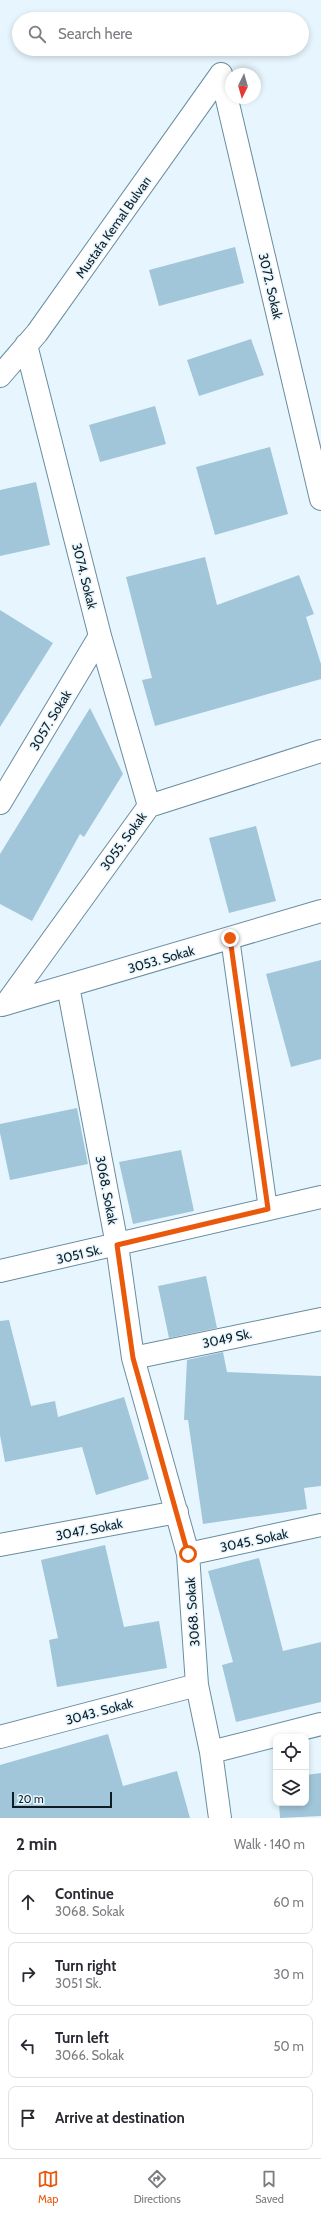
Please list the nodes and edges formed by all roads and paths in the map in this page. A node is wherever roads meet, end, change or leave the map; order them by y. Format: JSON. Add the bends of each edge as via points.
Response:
{"nodes":[{"id":1,"x":221,"y":74,"type":"joint"},
{"id":2,"x":26,"y":345,"type":"junction"},
{"id":3,"x":0,"y":376,"type":"edge"},
{"id":4,"x":321,"y":499,"type":"edge"},
{"id":5,"x":100,"y":636,"type":"junction"},
{"id":6,"x":321,"y":751,"type":"edge"},
{"id":7,"x":0,"y":803,"type":"edge"},
{"id":8,"x":149,"y":806,"type":"junction"},
{"id":9,"x":321,"y":911,"type":"edge"},
{"id":10,"x":230,"y":938,"type":"junction"},
{"id":11,"x":68,"y":986,"type":"junction"},
{"id":12,"x":3,"y":1004,"type":"edge"},
{"id":13,"x":321,"y":1197,"type":"edge"},
{"id":14,"x":268,"y":1209,"type":"junction"},
{"id":15,"x":117,"y":1245,"type":"junction"},
{"id":16,"x":0,"y":1271,"type":"edge"},
{"id":17,"x":321,"y":1319,"type":"edge"},
{"id":18,"x":133,"y":1358,"type":"junction"},
{"id":19,"x":177,"y":1512,"type":"junction"},
{"id":20,"x":321,"y":1525,"type":"edge"},
{"id":21,"x":0,"y":1545,"type":"edge"},
{"id":22,"x":188,"y":1554,"type":"junction"},
{"id":23,"x":197,"y":1685,"type":"junction"},
{"id":24,"x":321,"y":1724,"type":"edge"},
{"id":25,"x":0,"y":1737,"type":"edge"},
{"id":26,"x":211,"y":1752,"type":"junction"},
{"id":27,"x":220,"y":1818,"type":"edge"}],
"edges":[{"from":1,"to":2,"type":"street","name":"Mustafa Kemal Bulvarı"},
{"from":1,"to":4,"type":"street","name":"3072. Sokak"},
{"from":2,"to":3,"type":"street","name":"Mustafa Kemal Bulvarı"},
{"from":2,"to":5,"type":"street","name":"3074. Sokak"},
{"from":5,"to":7,"type":"street","name":"3057. Sokak"},
{"from":5,"to":8,"type":"street","name":"3074. Sokak"},
{"from":6,"to":8,"type":"street","name":"3055. Sokak"},
{"from":8,"to":12,"type":"street","name":"3055. Sokak"},
{"from":9,"to":10,"type":"street","name":"3053. Sokak"},
{"from":10,"to":11,"type":"street","name":"3053. Sokak"},
{"from":10,"to":14,"type":"lane"},
{"from":11,"to":12,"type":"street","name":"3053. Sokak"},
{"from":11,"to":15,"type":"street","name":"3068. Sokak"},
{"from":13,"to":14,"type":"street","name":"3051 Sk."},
{"from":14,"to":15,"type":"street","name":"3051 Sk."},
{"from":15,"to":16,"type":"street","name":"3051 Sk."},
{"from":15,"to":18,"type":"street","name":"3068. Sokak"},
{"from":17,"to":18,"type":"street","name":"3049 Sk."},
{"from":18,"to":19,"type":"street","name":"3068. Sokak"},
{"from":19,"to":21,"type":"street","name":"3047. Sokak"},
{"from":19,"to":22,"type":"street","name":"3068. Sokak"},
{"from":20,"to":22,"type":"street","name":"3045. Sokak"},
{"from":22,"to":23,"type":"street","name":"3068. Sokak"},
{"from":23,"to":25,"type":"street","name":"3043. Sokak"},
{"from":23,"to":26,"type":"street","name":"3068. Sokak"},
{"from":24,"to":26,"type":"street"},
{"from":26,"to":27,"type":"street","name":"3068. Sokak"}]}
